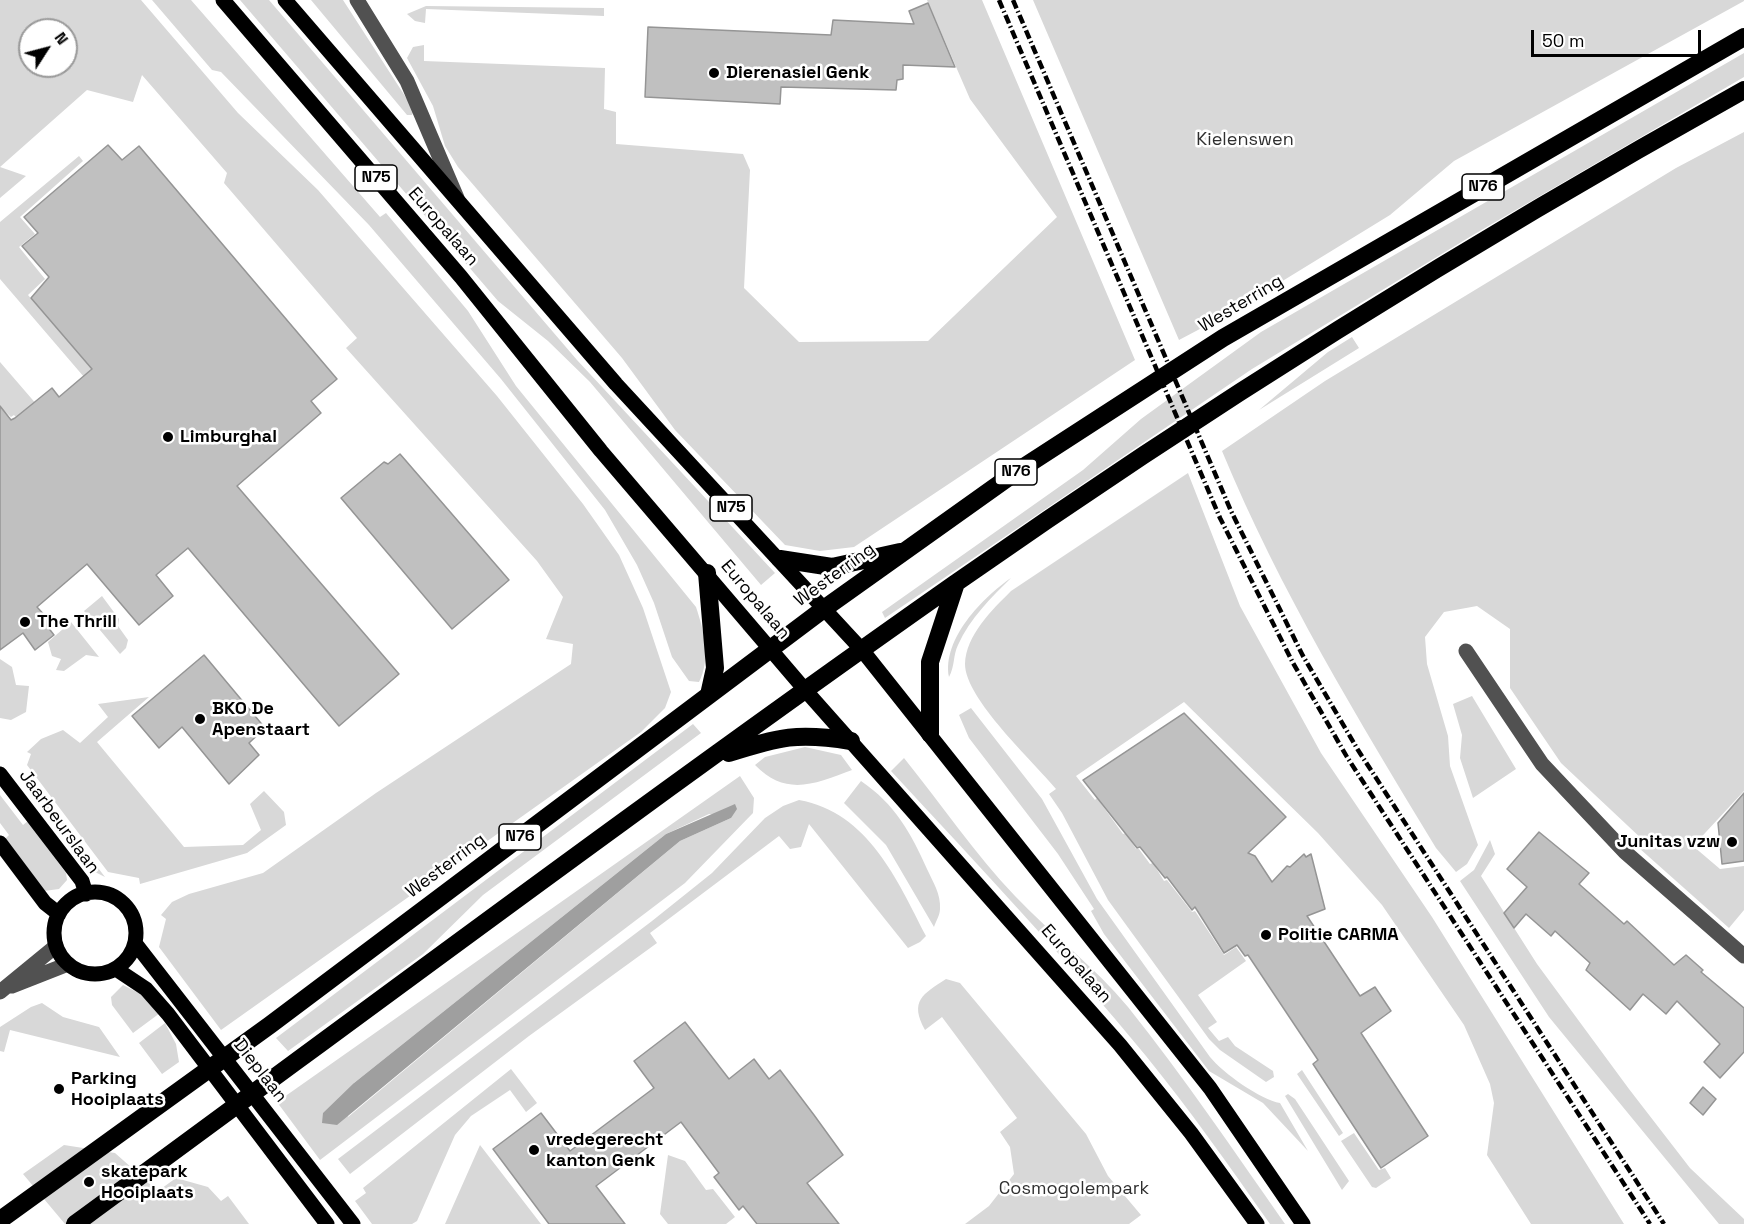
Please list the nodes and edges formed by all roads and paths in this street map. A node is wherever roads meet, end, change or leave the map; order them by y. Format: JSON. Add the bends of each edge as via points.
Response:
{"nodes":[{"id":1,"x":223,"y":0,"type":"edge"},
{"id":2,"x":285,"y":0,"type":"edge"},
{"id":3,"x":357,"y":0,"type":"edge"},
{"id":4,"x":1744,"y":37,"type":"edge"},
{"id":5,"x":1744,"y":90,"type":"edge"},
{"id":6,"x":459,"y":204,"type":"junction"},
{"id":7,"x":902,"y":552,"type":"junction"},
{"id":8,"x":780,"y":560,"type":"junction"},
{"id":9,"x":708,"y":573,"type":"junction"},
{"id":10,"x":956,"y":583,"type":"junction"},
{"id":11,"x":825,"y":608,"type":"junction"},
{"id":12,"x":769,"y":649,"type":"junction"},
{"id":13,"x":862,"y":650,"type":"junction"},
{"id":14,"x":1466,"y":651,"type":"dead end"},
{"id":15,"x":806,"y":691,"type":"junction"},
{"id":16,"x":709,"y":694,"type":"junction"},
{"id":17,"x":930,"y":734,"type":"junction"},
{"id":18,"x":851,"y":741,"type":"junction"},
{"id":19,"x":713,"y":758,"type":"junction"},
{"id":20,"x":0,"y":774,"type":"edge"},
{"id":21,"x":0,"y":843,"type":"edge"},
{"id":22,"x":86,"y":894,"type":"junction"},
{"id":23,"x":59,"y":914,"type":"junction"},
{"id":24,"x":135,"y":943,"type":"junction"},
{"id":25,"x":56,"y":946,"type":"junction"},
{"id":26,"x":1744,"y":956,"type":"edge"},
{"id":27,"x":68,"y":964,"type":"junction"},
{"id":28,"x":116,"y":969,"type":"junction"},
{"id":29,"x":3,"y":990,"type":"edge"},
{"id":30,"x":0,"y":1220,"type":"edge"},
{"id":31,"x":75,"y":1224,"type":"edge"},
{"id":32,"x":327,"y":1224,"type":"edge"},
{"id":33,"x":353,"y":1224,"type":"edge"},
{"id":34,"x":1257,"y":1224,"type":"edge"},
{"id":35,"x":1303,"y":1224,"type":"edge"}],
"edges":[{"from":1,"to":9,"type":"main road","name":"Europalaan","number":"N75"},
{"from":2,"to":6,"type":"main road","name":"Europalaan","number":"N75"},
{"from":3,"to":6,"type":"street","name":"Europalaan","via":[[407,81]]},
{"from":4,"to":7,"type":"highway","name":"Westerring","number":"N76","via":[[1224,338],[1016,472]]},
{"from":5,"to":10,"type":"highway","number":"N76","via":[[1427,276],[1288,363]]},
{"from":6,"to":8,"type":"main road","name":"Europalaan","number":"N75","via":[[616,384]]},
{"from":7,"to":8,"type":"highway","via":[[832,567]]},
{"from":7,"to":11,"type":"highway","name":"Westerring","number":"N76"},
{"from":8,"to":11,"type":"main road","name":"Europalaan","number":"N75"},
{"from":9,"to":12,"type":"main road","name":"Europalaan","number":"N75"},
{"from":9,"to":16,"type":"highway","via":[[715,668]]},
{"from":10,"to":13,"type":"highway","number":"N76"},
{"from":10,"to":17,"type":"highway","via":[[930,662]]},
{"from":11,"to":12,"type":"highway","name":"Westerring","number":"N76"},
{"from":11,"to":13,"type":"main road","name":"Europalaan","number":"N75"},
{"from":12,"to":15,"type":"main road","name":"Europalaan","number":"N75"},
{"from":12,"to":16,"type":"highway","name":"Westerring","number":"N76"},
{"from":13,"to":15,"type":"highway","number":"N76"},
{"from":13,"to":17,"type":"main road","name":"Europalaan","number":"N75"},
{"from":14,"to":26,"type":"street","via":[[1542,764],[1624,852]]},
{"from":15,"to":18,"type":"main road","name":"Europalaan","number":"N75"},
{"from":15,"to":19,"type":"highway","number":"N76"},
{"from":16,"to":30,"type":"highway","name":"Westerring","number":"N76","via":[[270,1024]]},
{"from":17,"to":35,"type":"main road","name":"Europalaan","number":"N75","via":[[1210,1088]]},
{"from":18,"to":19,"type":"highway","via":[[789,736]]},
{"from":18,"to":34,"type":"main road","name":"Europalaan","number":"N75","via":[[1120,1045]]},
{"from":19,"to":31,"type":"highway","number":"N76"},
{"from":20,"to":22,"type":"main road","name":"Jaarbeurslaan","via":[[82,881]]},
{"from":21,"to":23,"type":"main road","via":[[45,903]]},
{"from":22,"to":23,"type":"main road","via":[[66,905]]},
{"from":22,"to":24,"type":"main road","name":"Dieplaan","via":[[110,895],[124,905],[134,920]]},
{"from":23,"to":25,"type":"main road"},
{"from":24,"to":28,"type":"main road"},
{"from":24,"to":33,"type":"main road","name":"Dieplaan"},
{"from":25,"to":27,"type":"main road"},
{"from":25,"to":29,"type":"street"},
{"from":27,"to":28,"type":"main road","via":[[91,974]]},
{"from":27,"to":29,"type":"street"},
{"from":28,"to":32,"type":"main road","via":[[146,989],[168,1014]]}]}
